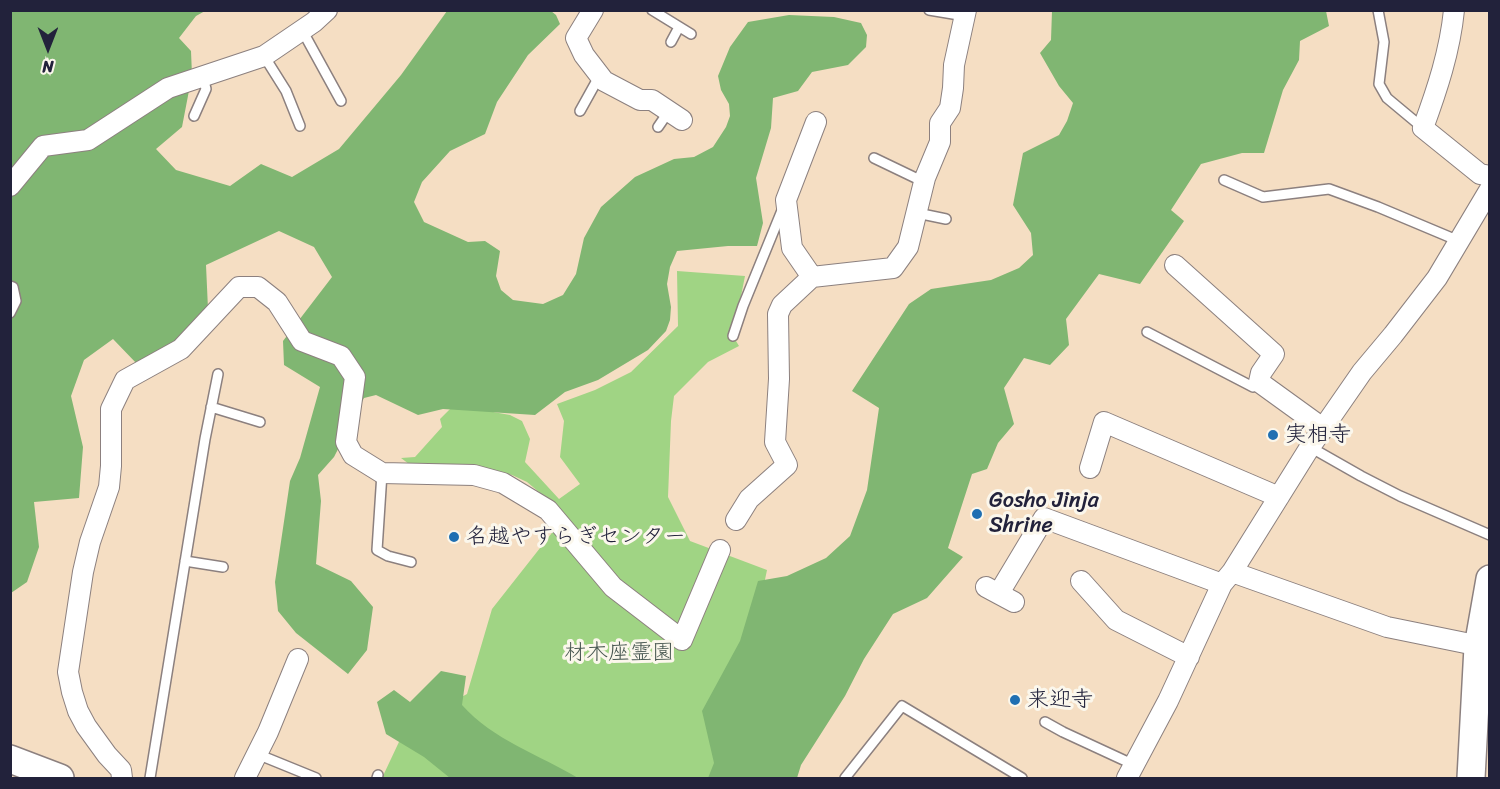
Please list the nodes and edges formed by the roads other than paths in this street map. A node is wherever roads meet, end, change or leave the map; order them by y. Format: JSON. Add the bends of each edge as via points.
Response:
{"nodes":[{"id":1,"x":327,"y":10,"type":"edge"},
{"id":2,"x":593,"y":10,"type":"edge"},
{"id":3,"x":652,"y":10,"type":"edge"},
{"id":4,"x":929,"y":10,"type":"edge"},
{"id":5,"x":1378,"y":10,"type":"edge"},
{"id":6,"x":1454,"y":10,"type":"edge"},
{"id":7,"x":966,"y":13,"type":"edge"},
{"id":8,"x":679,"y":27,"type":"junction"},
{"id":9,"x":302,"y":30,"type":"junction"},
{"id":10,"x":691,"y":34,"type":"dead end"},
{"id":11,"x":671,"y":42,"type":"dead end"},
{"id":12,"x":264,"y":56,"type":"junction"},
{"id":13,"x":600,"y":75,"type":"junction"},
{"id":14,"x":203,"y":76,"type":"junction"},
{"id":15,"x":341,"y":101,"type":"dead end"},
{"id":16,"x":580,"y":111,"type":"dead end"},
{"id":17,"x":194,"y":116,"type":"dead end"},
{"id":18,"x":670,"y":119,"type":"dead end"},
{"id":19,"x":816,"y":122,"type":"dead end"},
{"id":20,"x":300,"y":126,"type":"dead end"},
{"id":21,"x":1423,"y":128,"type":"junction"},
{"id":22,"x":874,"y":158,"type":"dead end"},
{"id":23,"x":1490,"y":176,"type":"edge"},
{"id":24,"x":1224,"y":180,"type":"dead end"},
{"id":25,"x":924,"y":182,"type":"junction"},
{"id":26,"x":10,"y":186,"type":"edge"},
{"id":27,"x":1490,"y":189,"type":"edge"},
{"id":28,"x":786,"y":200,"type":"junction"},
{"id":29,"x":917,"y":213,"type":"junction"},
{"id":30,"x":946,"y":219,"type":"dead end"},
{"id":31,"x":1459,"y":241,"type":"junction"},
{"id":32,"x":1175,"y":265,"type":"dead end"},
{"id":33,"x":812,"y":278,"type":"junction"},
{"id":34,"x":10,"y":286,"type":"edge"},
{"id":35,"x":10,"y":313,"type":"edge"},
{"id":36,"x":1148,"y":332,"type":"dead end"},
{"id":37,"x":733,"y":336,"type":"dead end"},
{"id":38,"x":218,"y":374,"type":"dead end"},
{"id":39,"x":1259,"y":382,"type":"junction"},
{"id":40,"x":211,"y":407,"type":"junction"},
{"id":41,"x":260,"y":422,"type":"dead end"},
{"id":42,"x":1324,"y":429,"type":"junction"},
{"id":43,"x":1310,"y":447,"type":"junction"},
{"id":44,"x":1090,"y":468,"type":"dead end"},
{"id":45,"x":382,"y":473,"type":"junction"},
{"id":46,"x":1279,"y":496,"type":"junction"},
{"id":47,"x":736,"y":520,"type":"dead end"},
{"id":48,"x":1490,"y":535,"type":"edge"},
{"id":49,"x":720,"y":550,"type":"dead end"},
{"id":50,"x":185,"y":561,"type":"junction"},
{"id":51,"x":411,"y":562,"type":"dead end"},
{"id":52,"x":223,"y":567,"type":"dead end"},
{"id":53,"x":1227,"y":578,"type":"junction"},
{"id":54,"x":1490,"y":579,"type":"edge"},
{"id":55,"x":1081,"y":581,"type":"dead end"},
{"id":56,"x":1000,"y":594,"type":"dead end"},
{"id":57,"x":1484,"y":648,"type":"edge"},
{"id":58,"x":1189,"y":657,"type":"junction"},
{"id":59,"x":298,"y":659,"type":"dead end"},
{"id":60,"x":1045,"y":722,"type":"dead end"},
{"id":61,"x":257,"y":754,"type":"junction"},
{"id":62,"x":10,"y":759,"type":"edge"},
{"id":63,"x":1130,"y":773,"type":"edge"},
{"id":64,"x":60,"y":778,"type":"edge"},
{"id":65,"x":122,"y":778,"type":"edge"},
{"id":66,"x":150,"y":778,"type":"edge"},
{"id":67,"x":245,"y":778,"type":"edge"},
{"id":68,"x":315,"y":778,"type":"edge"},
{"id":69,"x":845,"y":778,"type":"edge"},
{"id":70,"x":1020,"y":778,"type":"edge"},
{"id":71,"x":1471,"y":778,"type":"edge"}],
"edges":[{"from":1,"to":9,"type":"street"},
{"from":2,"to":13,"type":"street","via":[[576,38]]},
{"from":3,"to":8,"type":"lane"},
{"from":4,"to":7,"type":"lane"},
{"from":5,"to":21,"type":"lane","via":[[1384,42],[1379,84],[1386,98]]},
{"from":6,"to":21,"type":"street","via":[[1448,48]]},
{"from":7,"to":25,"type":"street","via":[[954,65],[950,108],[940,123],[940,142]]},
{"from":8,"to":10,"type":"lane"},
{"from":8,"to":11,"type":"lane"},
{"from":9,"to":12,"type":"street"},
{"from":9,"to":15,"type":"lane"},
{"from":12,"to":14,"type":"street"},
{"from":12,"to":20,"type":"lane","via":[[286,91]]},
{"from":13,"to":16,"type":"lane"},
{"from":13,"to":18,"type":"street","via":[[640,100],[652,100]]},
{"from":14,"to":17,"type":"lane","via":[[206,89]]},
{"from":14,"to":26,"type":"street","via":[[168,88],[88,140],[43,146]]},
{"from":19,"to":28,"type":"street"},
{"from":21,"to":23,"type":"street","via":[[1480,174]]},
{"from":22,"to":25,"type":"lane"},
{"from":24,"to":31,"type":"lane","via":[[1263,197],[1329,189]]},
{"from":25,"to":29,"type":"street"},
{"from":27,"to":31,"type":"street"},
{"from":28,"to":33,"type":"street","via":[[792,248]]},
{"from":28,"to":37,"type":"lane"},
{"from":29,"to":30,"type":"lane"},
{"from":29,"to":33,"type":"street","via":[[908,247],[893,268]]},
{"from":31,"to":42,"type":"street","via":[[1437,278],[1362,372]]},
{"from":32,"to":39,"type":"street","via":[[1274,354]]},
{"from":33,"to":47,"type":"street","via":[[782,305],[778,314],[775,442],[787,465],[749,499]]},
{"from":34,"to":35,"type":"lane","via":[[14,287],[16,301]]},
{"from":36,"to":39,"type":"lane","via":[[1253,387]]},
{"from":38,"to":40,"type":"lane"},
{"from":39,"to":42,"type":"street"},
{"from":40,"to":41,"type":"lane"},
{"from":40,"to":50,"type":"lane"},
{"from":42,"to":43,"type":"street"},
{"from":43,"to":46,"type":"street"},
{"from":43,"to":48,"type":"lane","via":[[1390,491]]},
{"from":44,"to":46,"type":"street","via":[[1104,422]]},
{"from":45,"to":49,"type":"street","via":[[474,475],[503,483],[548,510],[613,587],[682,640]]},
{"from":45,"to":51,"type":"lane","via":[[377,550]]},
{"from":45,"to":65,"type":"street","via":[[352,455],[346,442],[355,377],[341,356],[302,341],[277,302],[258,287],[239,287],[181,350],[125,380],[111,409],[109,487],[83,572],[68,672],[78,711],[121,770]]},
{"from":46,"to":53,"type":"street"},
{"from":50,"to":52,"type":"lane"},
{"from":50,"to":66,"type":"lane"},
{"from":53,"to":56,"type":"street","via":[[1044,518]]},
{"from":53,"to":57,"type":"street","via":[[1387,627]]},
{"from":53,"to":58,"type":"street"},
{"from":54,"to":57,"type":"street"},
{"from":55,"to":58,"type":"street","via":[[1116,620]]},
{"from":57,"to":71,"type":"street"},
{"from":58,"to":63,"type":"street"},
{"from":59,"to":61,"type":"street"},
{"from":60,"to":63,"type":"lane","via":[[1130,763]]},
{"from":61,"to":67,"type":"street"},
{"from":61,"to":68,"type":"lane"},
{"from":62,"to":64,"type":"street"},
{"from":69,"to":70,"type":"lane","via":[[902,706]]}]}
